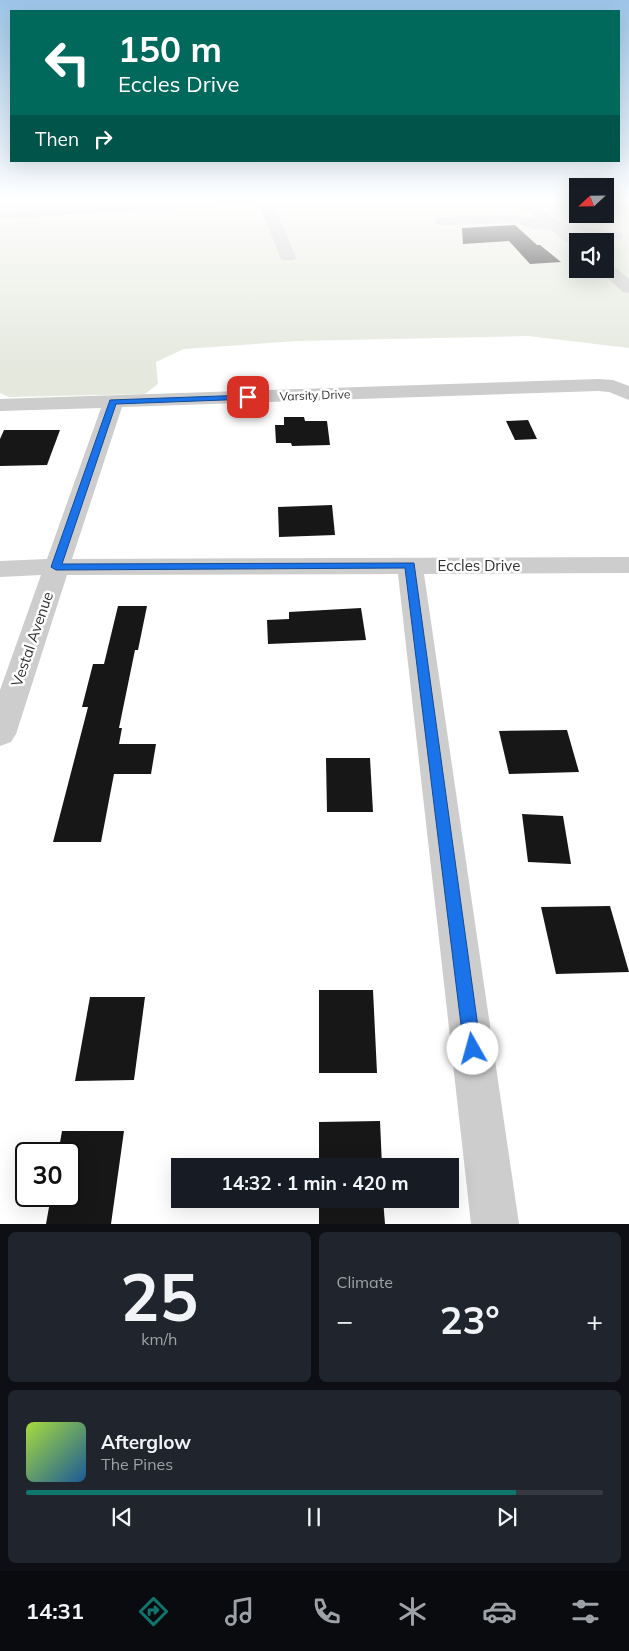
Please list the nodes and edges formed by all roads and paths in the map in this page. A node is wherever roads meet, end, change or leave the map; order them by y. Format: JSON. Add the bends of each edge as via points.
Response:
{"nodes":[{"id":1,"x":614,"y":276,"type":"edge"},
{"id":2,"x":629,"y":288,"type":"edge"},
{"id":3,"x":629,"y":394,"type":"edge"},
{"id":4,"x":113,"y":402,"type":"junction"},
{"id":5,"x":0,"y":405,"type":"edge"},
{"id":6,"x":629,"y":564,"type":"edge"},
{"id":7,"x":410,"y":565,"type":"junction"},
{"id":8,"x":56,"y":567,"type":"junction"},
{"id":9,"x":0,"y":569,"type":"edge"},
{"id":10,"x":0,"y":734,"type":"edge"},
{"id":11,"x":495,"y":1224,"type":"edge"}],
"edges":[{"from":1,"to":2,"type":"street"},
{"from":3,"to":4,"type":"street","name":"Varsity Drive","via":[[613,386],[598,386]]},
{"from":4,"to":5,"type":"street","name":"Varsity Drive"},
{"from":4,"to":8,"type":"street","name":"Vestal Avenue"},
{"from":6,"to":7,"type":"street","name":"Eccles Drive"},
{"from":7,"to":8,"type":"street","name":"Eccles Drive"},
{"from":7,"to":11,"type":"street"},
{"from":8,"to":9,"type":"street","name":"Eccles Drive"},
{"from":8,"to":10,"type":"street","name":"Vestal Avenue"}]}
